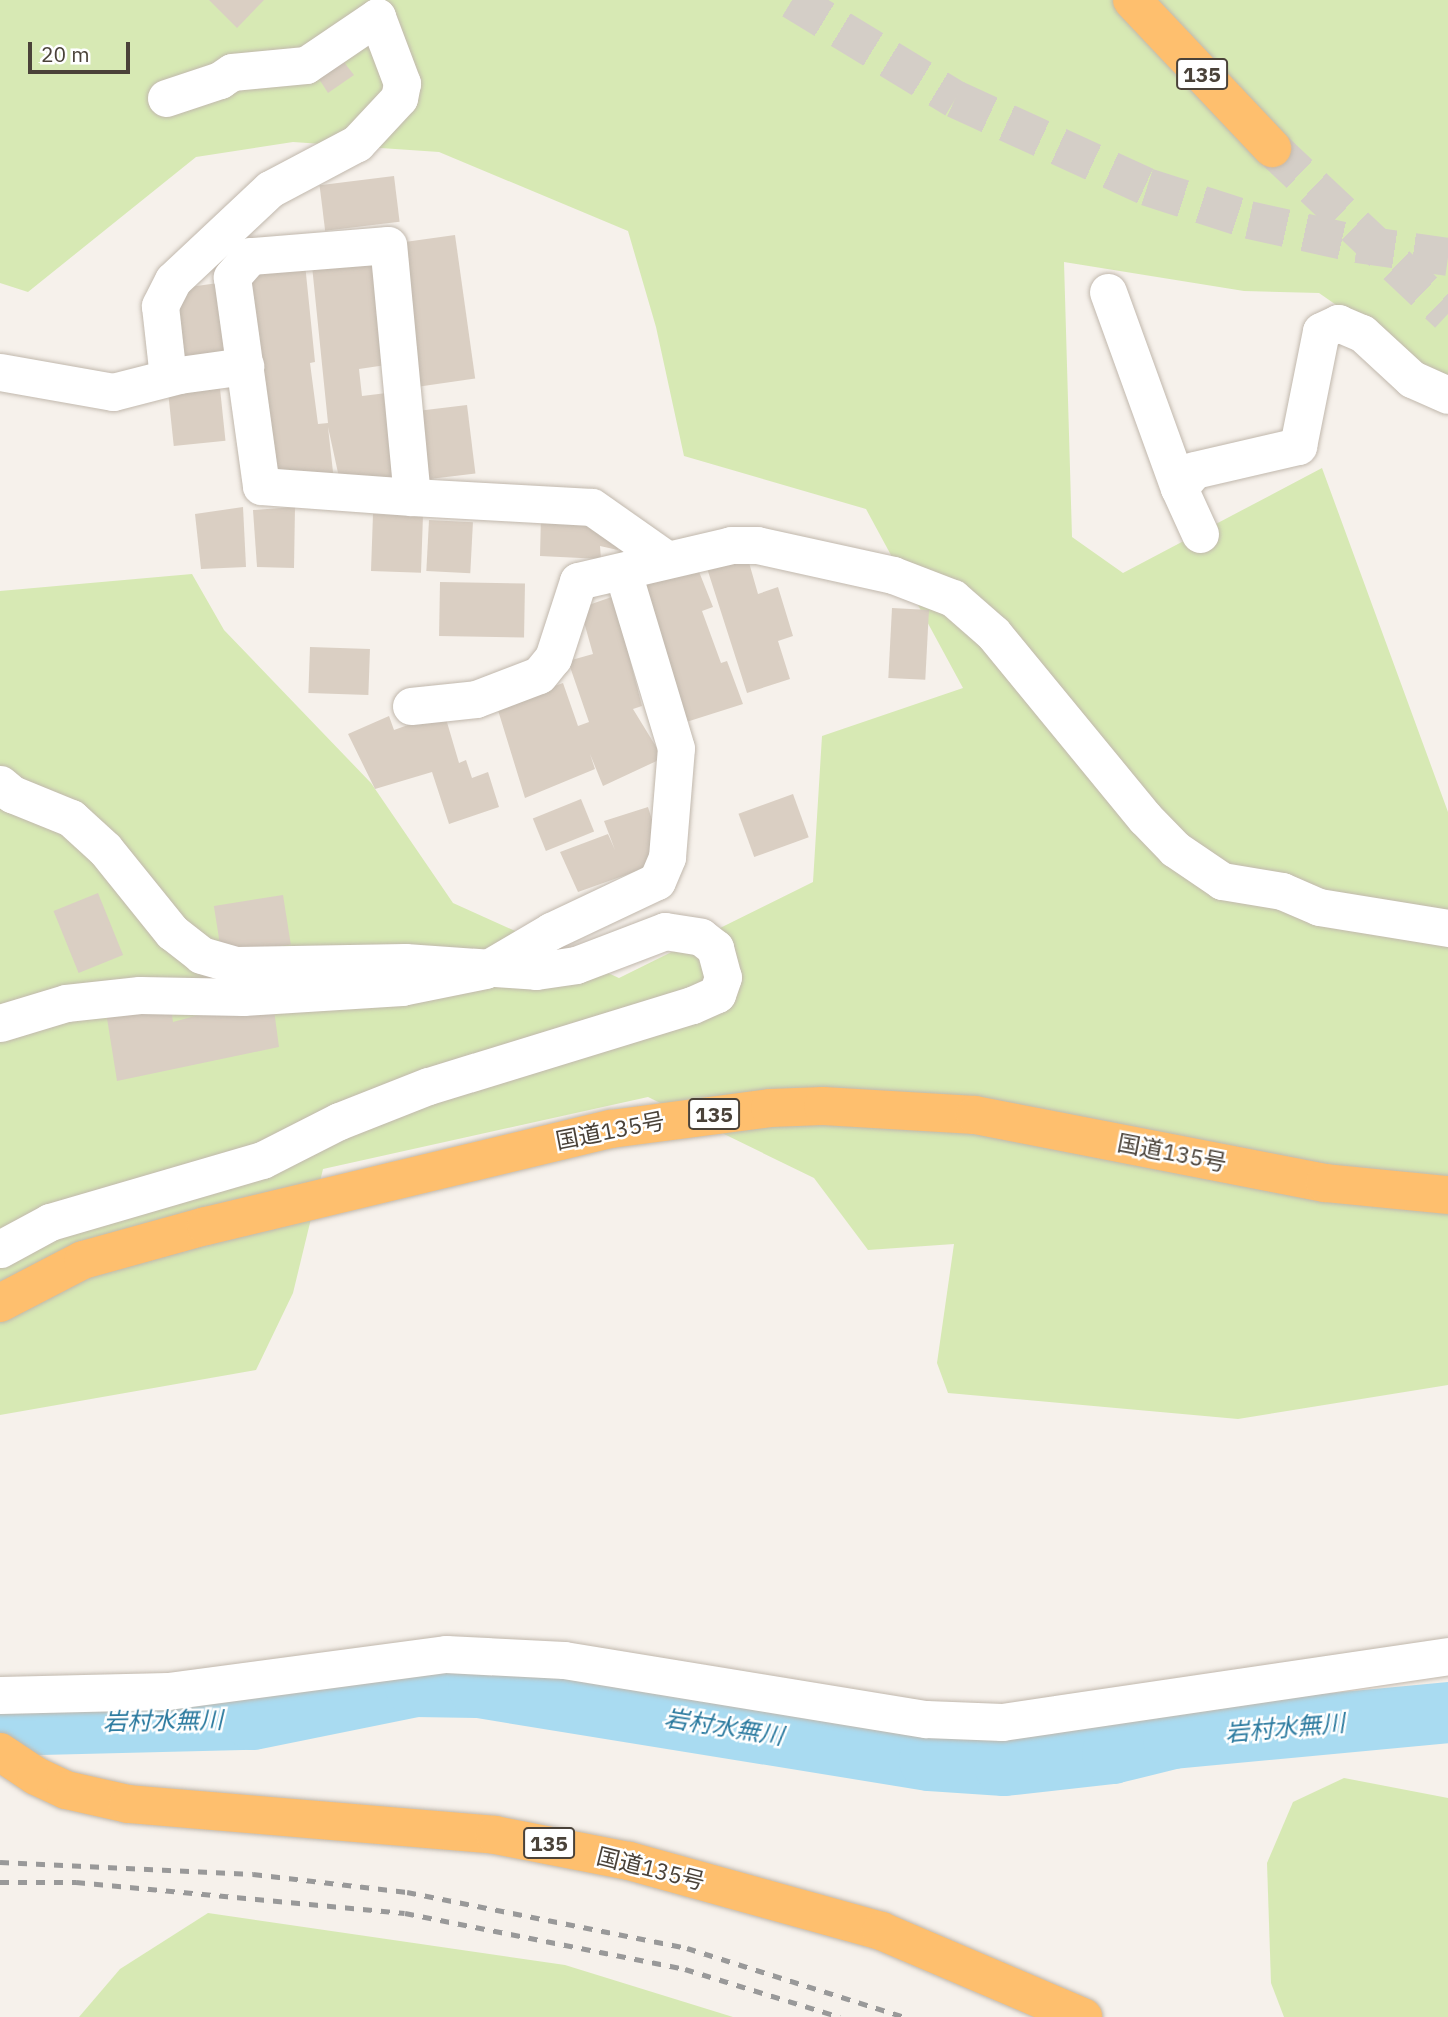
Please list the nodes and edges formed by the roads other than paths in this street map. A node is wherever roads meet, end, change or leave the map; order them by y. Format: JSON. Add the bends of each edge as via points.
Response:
{"nodes":[{"id":1,"x":1132,"y":0,"type":"edge"},
{"id":2,"x":166,"y":98,"type":"dead end"},
{"id":3,"x":1272,"y":148,"type":"tunnel mouth"},
{"id":4,"x":1108,"y":292,"type":"dead end"},
{"id":5,"x":245,"y":366,"type":"junction"},
{"id":6,"x":0,"y":372,"type":"edge"},
{"id":7,"x":169,"y":377,"type":"junction"},
{"id":8,"x":1448,"y":395,"type":"edge"},
{"id":9,"x":1178,"y":488,"type":"junction"},
{"id":10,"x":412,"y":497,"type":"junction"},
{"id":11,"x":1200,"y":534,"type":"dead end"},
{"id":12,"x":666,"y":559,"type":"junction"},
{"id":13,"x":623,"y":572,"type":"junction"},
{"id":14,"x":411,"y":706,"type":"dead end"},
{"id":15,"x":0,"y":784,"type":"edge"},
{"id":16,"x":1448,"y":928,"type":"edge"},
{"id":17,"x":485,"y":970,"type":"junction"},
{"id":18,"x":0,"y":1023,"type":"edge"},
{"id":19,"x":1448,"y":1195,"type":"edge"},
{"id":20,"x":0,"y":1250,"type":"edge"},
{"id":21,"x":0,"y":1303,"type":"edge"},
{"id":22,"x":1448,"y":1656,"type":"edge"},
{"id":23,"x":0,"y":1695,"type":"edge"},
{"id":24,"x":0,"y":1752,"type":"edge"},
{"id":25,"x":1083,"y":2017,"type":"edge"}],
"edges":[{"from":1,"to":3,"type":"highway","number":"135"},
{"from":2,"to":7,"type":"street","via":[[232,72],[306,65],[377,17],[402,83],[399,98],[356,143],[270,189],[173,280],[160,306]]},
{"from":4,"to":9,"type":"street"},
{"from":5,"to":7,"type":"street"},
{"from":5,"to":10,"type":"street","via":[[261,486]]},
{"from":5,"to":10,"type":"street","via":[[232,277],[250,256],[388,245]]},
{"from":6,"to":7,"type":"street","via":[[113,392]]},
{"from":8,"to":9,"type":"street","via":[[1412,379],[1363,333],[1338,323],[1321,331],[1298,446],[1194,470]]},
{"from":9,"to":11,"type":"street"},
{"from":10,"to":12,"type":"street","via":[[592,507]]},
{"from":12,"to":13,"type":"street"},
{"from":12,"to":16,"type":"street","via":[[731,545],[757,545],[893,575],[953,598],[993,633],[1145,818],[1175,849],[1222,881],[1282,891],[1319,907]]},
{"from":13,"to":14,"type":"street","via":[[578,581],[553,658],[538,675],[476,699]]},
{"from":13,"to":17,"type":"street","via":[[676,748],[667,857],[657,881],[551,931]]},
{"from":15,"to":17,"type":"street","via":[[12,794],[71,818],[105,849],[172,932],[201,955],[237,965],[405,962]]},
{"from":17,"to":18,"type":"street","via":[[402,987],[243,997],[140,995],[78,1002]]},
{"from":17,"to":20,"type":"street","via":[[536,971],[576,965],[665,931],[701,937],[715,947],[723,977],[717,994],[692,1005],[428,1086],[339,1121],[262,1160],[50,1222]]},
{"from":19,"to":21,"type":"highway","name":"国道135号","number":"135","via":[[1325,1183],[975,1115],[822,1106],[770,1108],[611,1129],[206,1226],[83,1260]]},
{"from":22,"to":23,"type":"street","via":[[1002,1722],[926,1719],[564,1660],[446,1654],[168,1691]]},
{"from":24,"to":25,"type":"highway","name":"国道135号","number":"135","via":[[51,1783],[115,1802],[495,1835],[629,1861],[881,1931]]}]}
